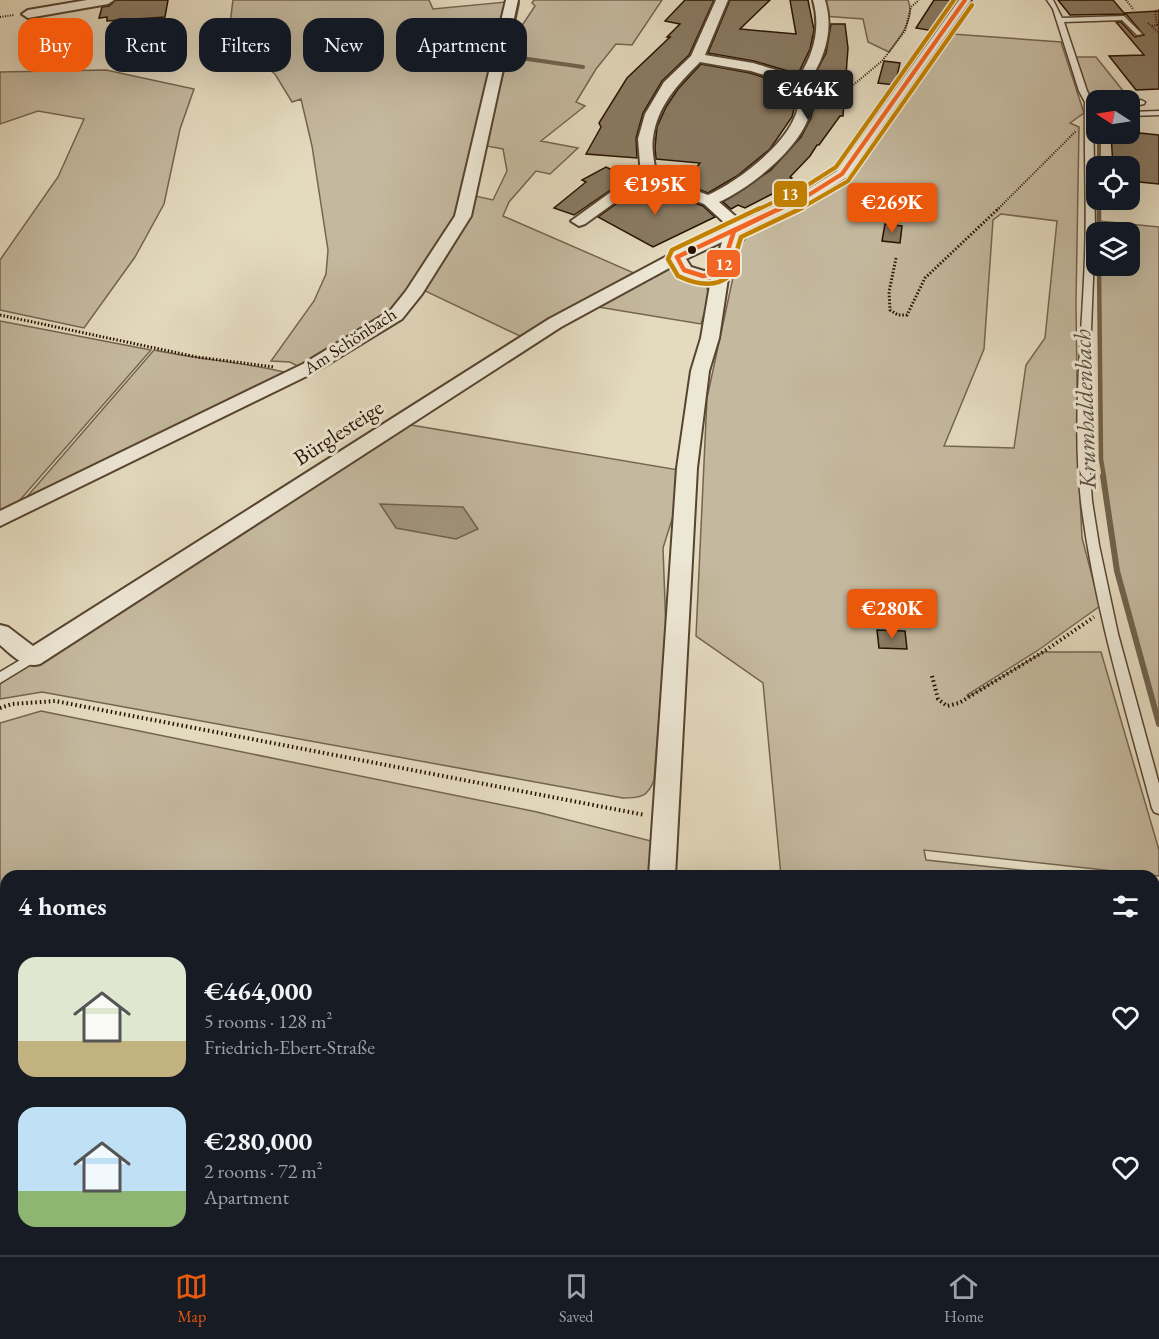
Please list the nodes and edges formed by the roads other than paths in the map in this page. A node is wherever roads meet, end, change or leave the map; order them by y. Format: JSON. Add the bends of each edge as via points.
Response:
{"nodes":[{"id":1,"x":108,"y":0,"type":"edge"},
{"id":2,"x":512,"y":0,"type":"edge"},
{"id":3,"x":722,"y":0,"type":"edge"},
{"id":4,"x":819,"y":0,"type":"edge"},
{"id":5,"x":965,"y":0,"type":"edge"},
{"id":6,"x":1050,"y":0,"type":"edge"},
{"id":7,"x":28,"y":14,"type":"dead end"},
{"id":8,"x":1059,"y":20,"type":"junction"},
{"id":9,"x":1138,"y":34,"type":"dead end"},
{"id":10,"x":697,"y":58,"type":"junction"},
{"id":11,"x":802,"y":82,"type":"junction"},
{"id":12,"x":1086,"y":90,"type":"edge"},
{"id":13,"x":1159,"y":113,"type":"edge"},
{"id":14,"x":1140,"y":114,"type":"edge"},
{"id":15,"x":1088,"y":144,"type":"edge"},
{"id":16,"x":649,"y":178,"type":"junction"},
{"id":17,"x":709,"y":201,"type":"junction"},
{"id":18,"x":579,"y":221,"type":"dead end"},
{"id":19,"x":737,"y":230,"type":"junction"},
{"id":20,"x":677,"y":257,"type":"junction"},
{"id":21,"x":721,"y":272,"type":"junction"},
{"id":22,"x":0,"y":519,"type":"edge"},
{"id":23,"x":0,"y":633,"type":"edge"},
{"id":24,"x":32,"y":658,"type":"junction"},
{"id":25,"x":0,"y":678,"type":"edge"},
{"id":26,"x":1159,"y":808,"type":"edge"},
{"id":27,"x":663,"y":870,"type":"edge"}],
"edges":[{"from":1,"to":7,"type":"street"},
{"from":2,"to":22,"type":"street","name":"Am Schönbach","via":[[463,216],[396,315],[298,374]]},
{"from":3,"to":10,"type":"street"},
{"from":4,"to":11,"type":"street","via":[[824,31],[814,64]]},
{"from":5,"to":19,"type":"street","name":"Bürglesteige","via":[[843,174]]},
{"from":6,"to":8,"type":"lane"},
{"from":8,"to":9,"type":"lane","via":[[1124,18]]},
{"from":8,"to":12,"type":"lane","via":[[1075,70]]},
{"from":10,"to":11,"type":"street","via":[[753,67]]},
{"from":10,"to":16,"type":"street","via":[[669,85],[652,114],[645,139]]},
{"from":11,"to":17,"type":"street","via":[[808,97],[790,136],[760,170]]},
{"from":13,"to":14,"type":"lane"},
{"from":15,"to":26,"type":"lane","via":[[1090,246],[1083,457],[1093,544]]},
{"from":16,"to":17,"type":"street"},
{"from":16,"to":18,"type":"street","via":[[631,184]]},
{"from":17,"to":19,"type":"street"},
{"from":19,"to":20,"type":"street","name":"Bürglesteige"},
{"from":19,"to":21,"type":"street"},
{"from":20,"to":21,"type":"street","via":[[684,270],[703,276]]},
{"from":20,"to":24,"type":"street","name":"Bürglesteige","via":[[555,323]]},
{"from":21,"to":27,"type":"street","via":[[700,371],[687,468]]},
{"from":23,"to":24,"type":"street"},
{"from":24,"to":25,"type":"lane"}]}
